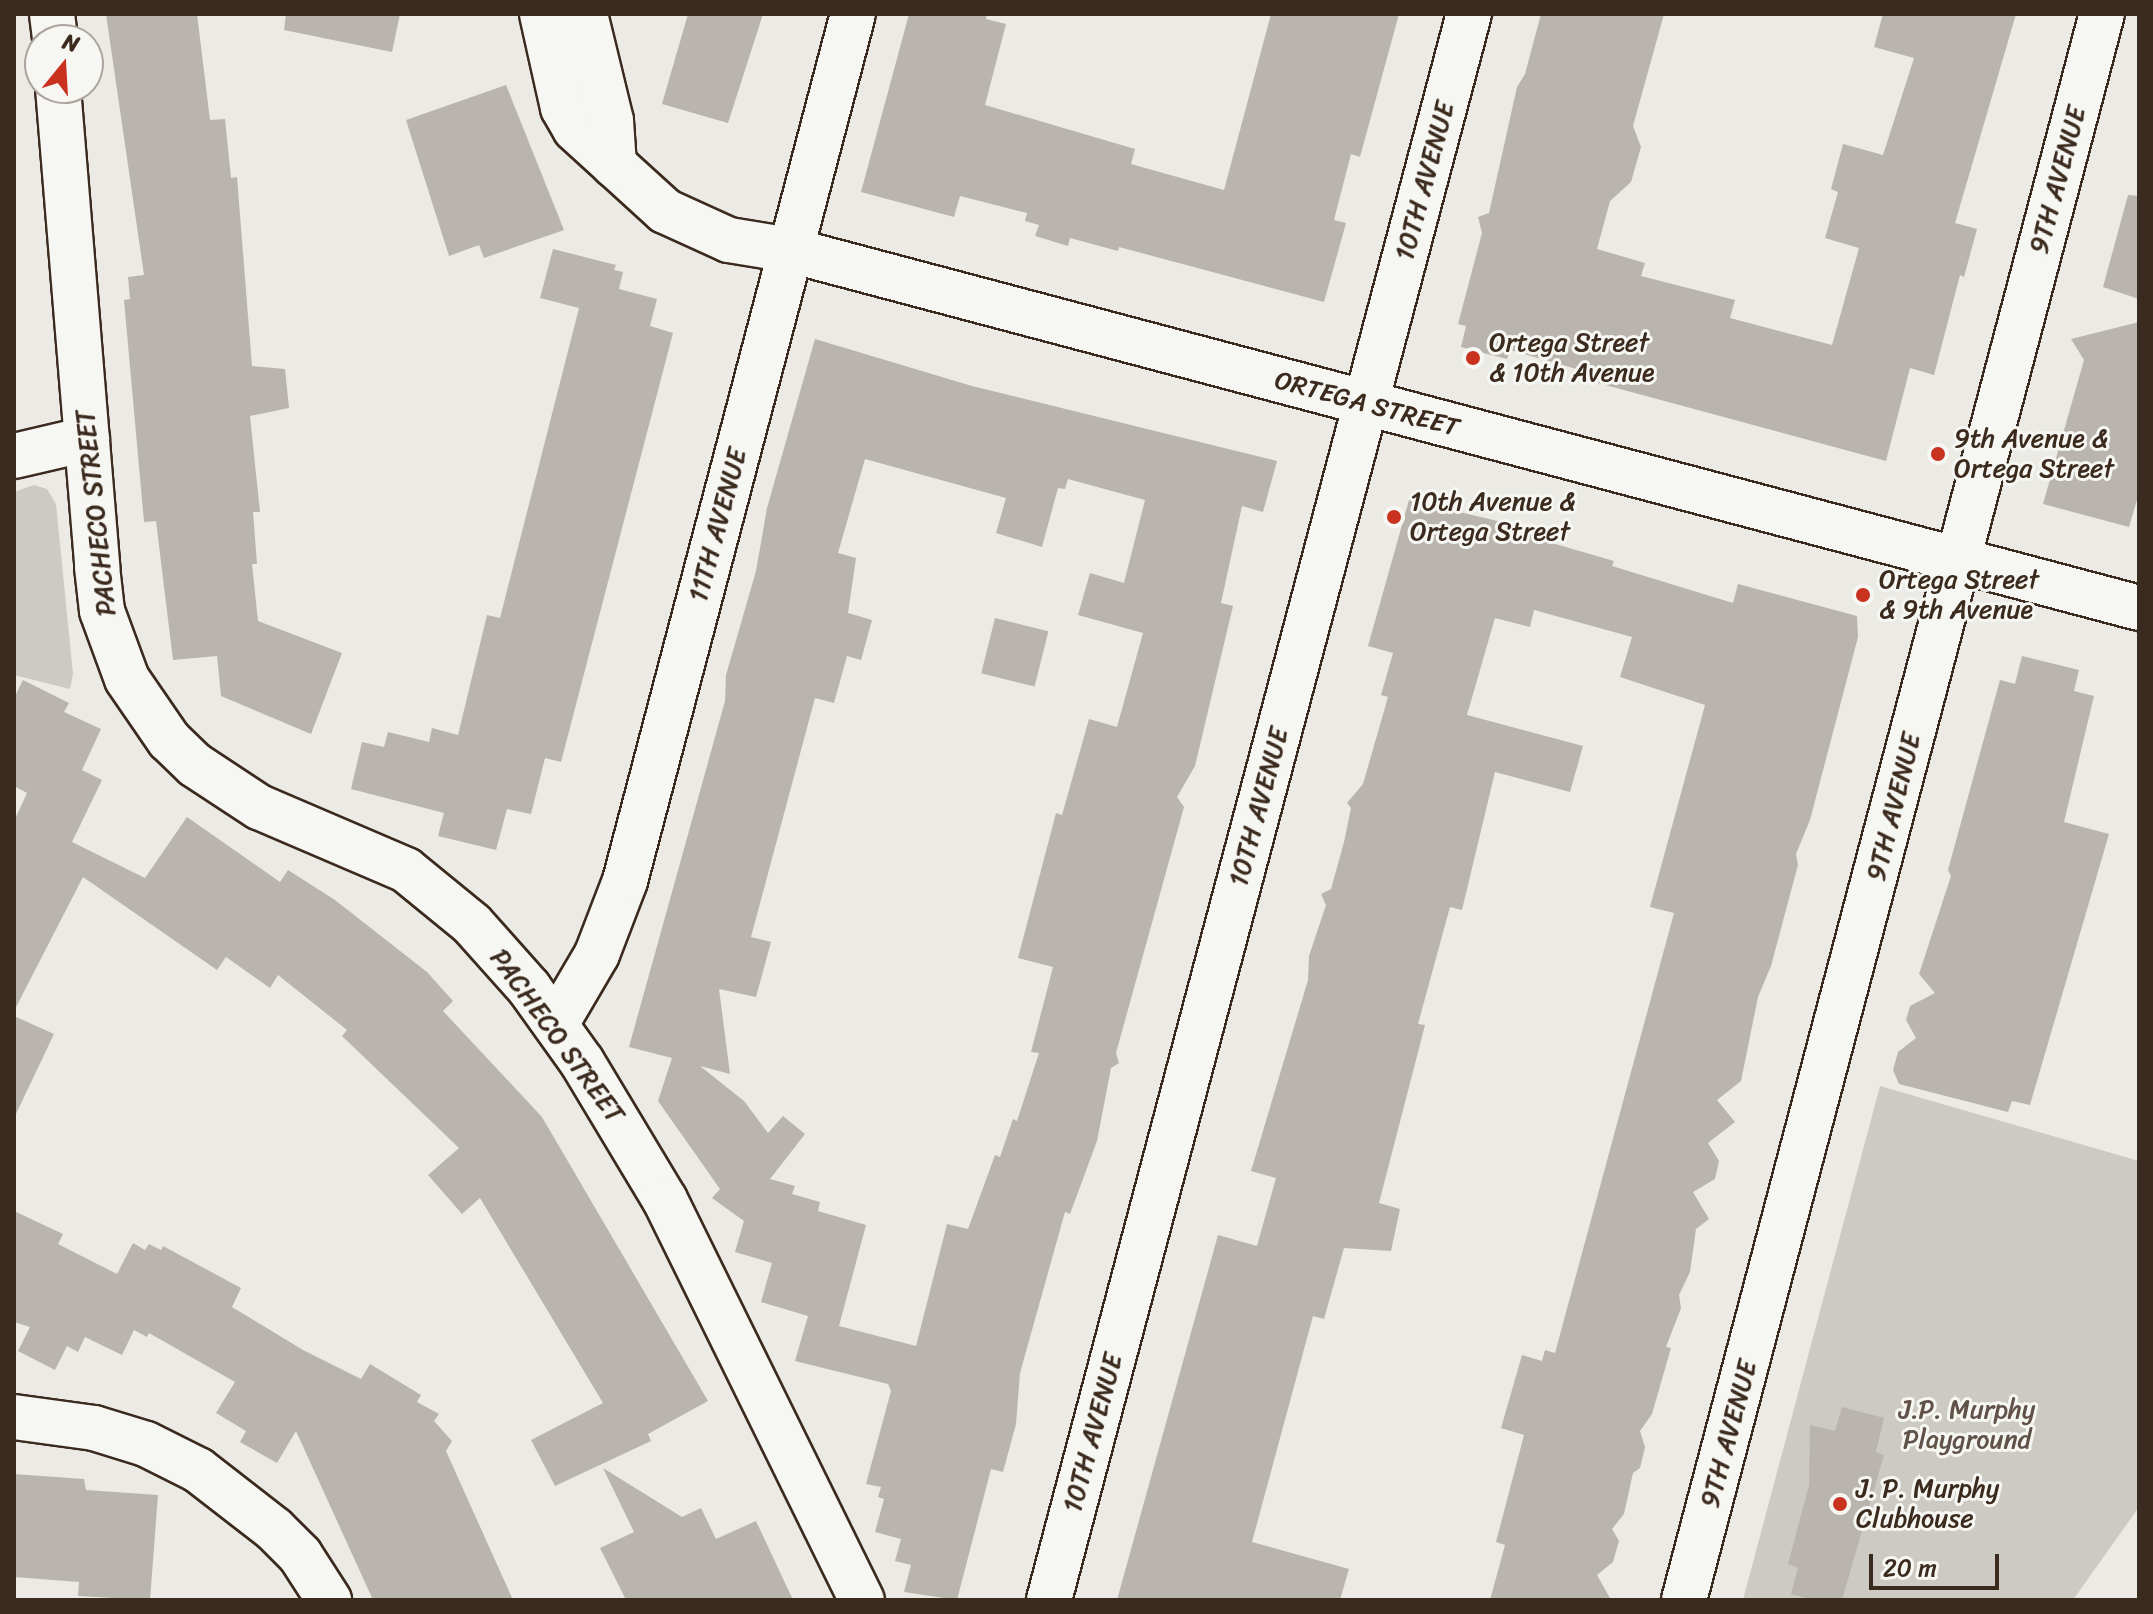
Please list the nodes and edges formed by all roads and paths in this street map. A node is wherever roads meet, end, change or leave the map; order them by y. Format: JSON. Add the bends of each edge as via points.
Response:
{"nodes":[{"id":1,"x":542,"y":14,"type":"edge"},
{"id":2,"x":585,"y":14,"type":"edge"},
{"id":3,"x":853,"y":14,"type":"edge"},
{"id":4,"x":1469,"y":14,"type":"edge"},
{"id":5,"x":2102,"y":14,"type":"edge"},
{"id":6,"x":59,"y":104,"type":"edge"},
{"id":7,"x":614,"y":165,"type":"junction"},
{"id":8,"x":790,"y":250,"type":"junction"},
{"id":9,"x":1366,"y":403,"type":"junction"},
{"id":10,"x":87,"y":439,"type":"junction"},
{"id":11,"x":14,"y":456,"type":"edge"},
{"id":12,"x":1957,"y":560,"type":"junction"},
{"id":13,"x":2139,"y":608,"type":"edge"},
{"id":14,"x":556,"y":1024,"type":"junction"},
{"id":15,"x":14,"y":1417,"type":"edge"},
{"id":16,"x":329,"y":1600,"type":"edge"},
{"id":17,"x":862,"y":1600,"type":"edge"},
{"id":18,"x":1049,"y":1600,"type":"edge"},
{"id":19,"x":1684,"y":1600,"type":"edge"}],
"edges":[{"from":1,"to":7,"type":"street","name":"ORTEGA STREET","via":[[563,108],[592,150]]},
{"from":2,"to":7,"type":"street","via":[[611,121]]},
{"from":3,"to":8,"type":"street","name":"11TH AVENUE"},
{"from":4,"to":9,"type":"street","name":"10TH AVENUE"},
{"from":5,"to":12,"type":"street","name":"9TH AVENUE"},
{"from":6,"to":10,"type":"street","name":"PACHECO STREET"},
{"from":7,"to":8,"type":"street","name":"ORTEGA STREET","via":[[638,191],[697,228],[729,240]]},
{"from":8,"to":9,"type":"street","name":"ORTEGA STREET"},
{"from":8,"to":14,"type":"street","name":"11TH AVENUE","via":[[625,881],[597,954]]},
{"from":9,"to":12,"type":"street","name":"ORTEGA STREET"},
{"from":9,"to":18,"type":"street","name":"10TH AVENUE"},
{"from":10,"to":11,"type":"street"},
{"from":10,"to":14,"type":"street","name":"PACHECO STREET","via":[[102,611],[127,679],[169,740],[228,789],[369,850],[440,894],[502,954]]},
{"from":12,"to":13,"type":"street","name":"ORTEGA STREET"},
{"from":12,"to":19,"type":"street","name":"9TH AVENUE"},
{"from":14,"to":17,"type":"street","name":"PACHECO STREET","via":[[665,1200]]},
{"from":15,"to":16,"type":"street","via":[[94,1428],[146,1444],[198,1470],[274,1529],[300,1555]]}]}
